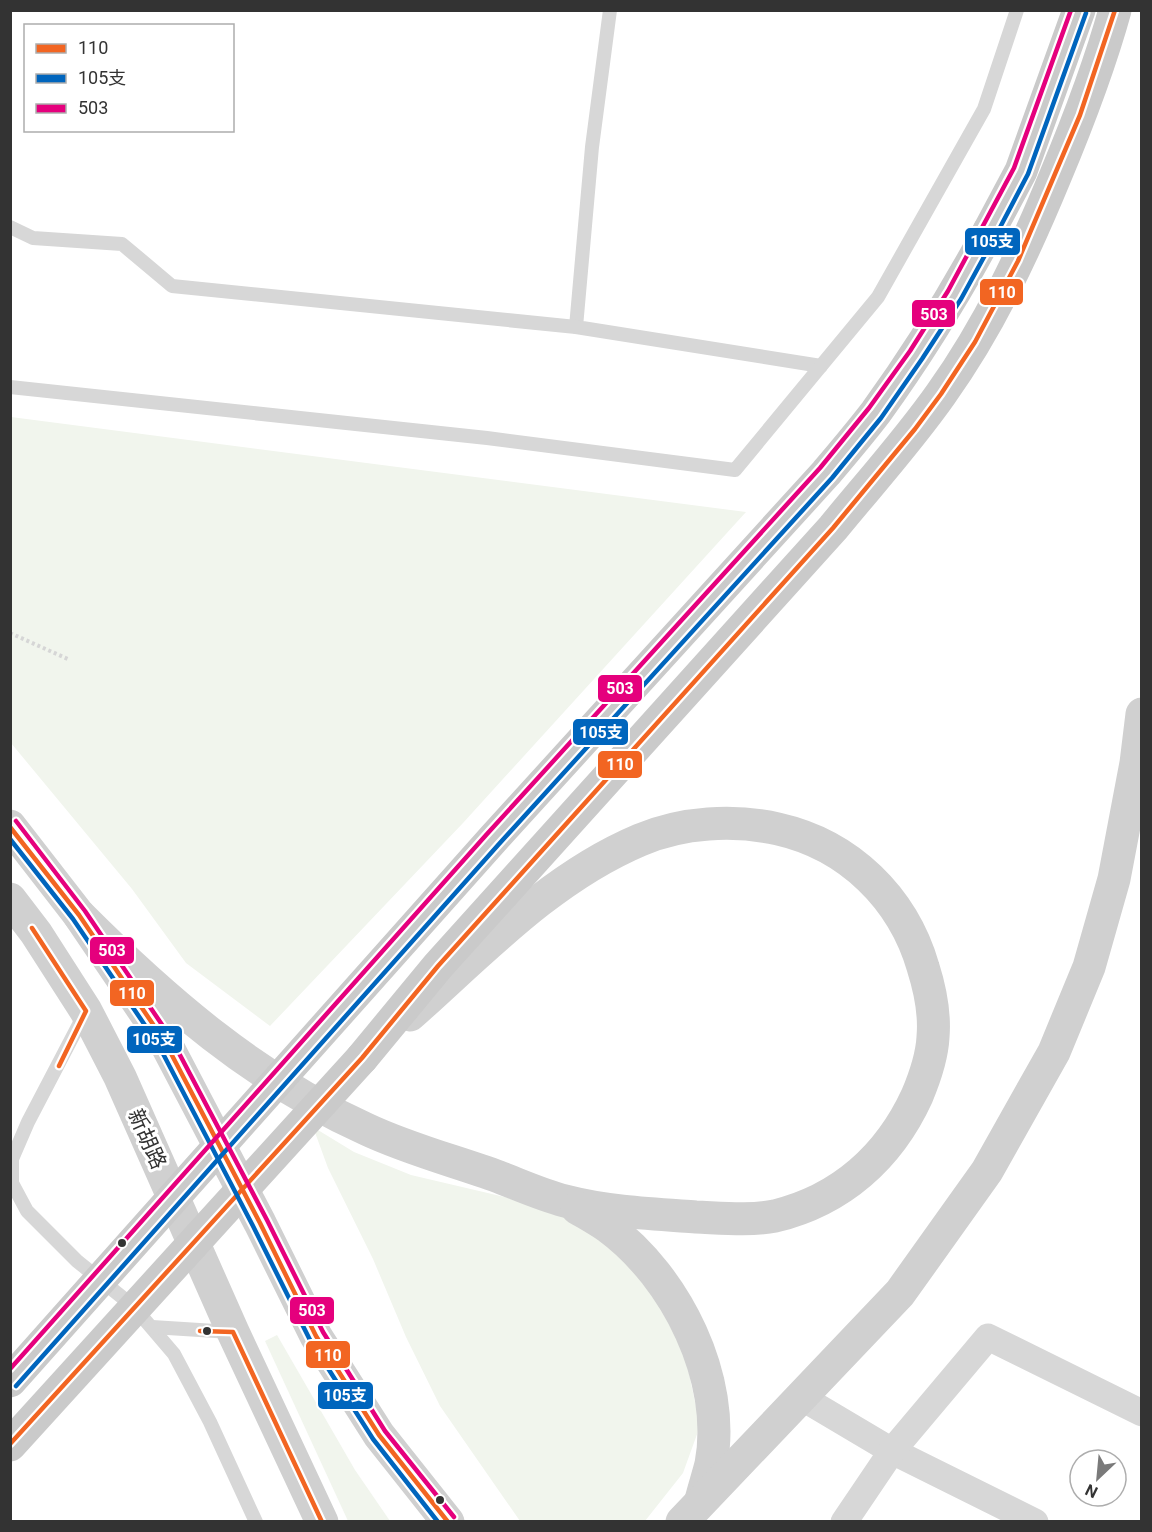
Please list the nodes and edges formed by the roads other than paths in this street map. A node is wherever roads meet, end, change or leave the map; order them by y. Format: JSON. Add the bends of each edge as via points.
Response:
{"nodes":[{"id":1,"x":610,"y":10,"type":"edge"},
{"id":2,"x":1017,"y":10,"type":"edge"},
{"id":3,"x":1079,"y":10,"type":"edge"},
{"id":4,"x":1115,"y":10,"type":"edge"},
{"id":5,"x":10,"y":227,"type":"edge"},
{"id":6,"x":576,"y":327,"type":"junction"},
{"id":7,"x":821,"y":366,"type":"junction"},
{"id":8,"x":10,"y":387,"type":"edge"},
{"id":9,"x":1142,"y":714,"type":"edge"},
{"id":10,"x":10,"y":825,"type":"edge"},
{"id":11,"x":10,"y":899,"type":"edge"},
{"id":12,"x":79,"y":915,"type":"junction"},
{"id":13,"x":86,"y":1011,"type":"junction"},
{"id":14,"x":362,"y":1058,"type":"junction"},
{"id":15,"x":565,"y":1201,"type":"junction"},
{"id":16,"x":152,"y":1327,"type":"junction"},
{"id":17,"x":233,"y":1332,"type":"junction"},
{"id":18,"x":10,"y":1381,"type":"edge"},
{"id":19,"x":801,"y":1397,"type":"junction"},
{"id":20,"x":1142,"y":1413,"type":"edge"},
{"id":21,"x":10,"y":1445,"type":"edge"},
{"id":22,"x":892,"y":1451,"type":"junction"},
{"id":23,"x":691,"y":1511,"type":"edge"},
{"id":24,"x":318,"y":1519,"type":"edge"},
{"id":25,"x":256,"y":1521,"type":"edge"},
{"id":26,"x":448,"y":1521,"type":"edge"},
{"id":27,"x":844,"y":1521,"type":"edge"},
{"id":28,"x":1035,"y":1521,"type":"edge"}],
"edges":[{"from":1,"to":6,"type":"lane","via":[[592,147]]},
{"from":2,"to":7,"type":"lane","via":[[984,109],[878,297]]},
{"from":3,"to":18,"type":"main road","bridge":true,"via":[[1021,171],[954,295],[874,413],[826,473]]},
{"from":4,"to":14,"type":"main road","via":[[1095,78],[1026,248],[975,342],[941,393],[833,528],[438,966]]},
{"from":5,"to":6,"type":"lane","via":[[33,238],[122,244],[172,286]]},
{"from":6,"to":7,"type":"lane"},
{"from":7,"to":8,"type":"lane","via":[[735,470],[487,438]]},
{"from":9,"to":19,"type":"main road","via":[[1114,879],[1089,967],[1054,1052],[987,1171],[900,1293]]},
{"from":10,"to":12,"type":"main road"},
{"from":11,"to":13,"type":"main road","name":"新胡路"},
{"from":12,"to":15,"type":"main road","via":[[191,1019],[232,1052],[304,1098],[369,1131]]},
{"from":12,"to":26,"type":"main road","via":[[165,1042],[316,1336],[379,1435]]},
{"from":13,"to":16,"type":"lane","via":[[12,1159],[12,1183],[27,1211],[51,1236]]},
{"from":13,"to":17,"type":"main road","name":"新胡路","via":[[120,1077]]},
{"from":14,"to":15,"type":"main road","via":[[555,888],[643,839],[675,829],[731,823],[763,825],[820,842],[853,862],[903,919],[916,944],[933,1014],[929,1064],[907,1118],[890,1144],[837,1192],[771,1217],[727,1219],[634,1212]]},
{"from":14,"to":21,"type":"main road","bridge":true},
{"from":15,"to":23,"type":"main road","via":[[608,1227],[639,1255],[687,1324],[704,1364],[712,1403],[711,1463]]},
{"from":16,"to":17,"type":"lane"},
{"from":16,"to":25,"type":"lane","via":[[174,1354]]},
{"from":17,"to":24,"type":"main road","name":"新胡路"},
{"from":19,"to":22,"type":"street"},
{"from":19,"to":23,"type":"main road"},
{"from":20,"to":22,"type":"street","via":[[988,1337]]},
{"from":22,"to":27,"type":"street"},
{"from":22,"to":28,"type":"street"}]}
